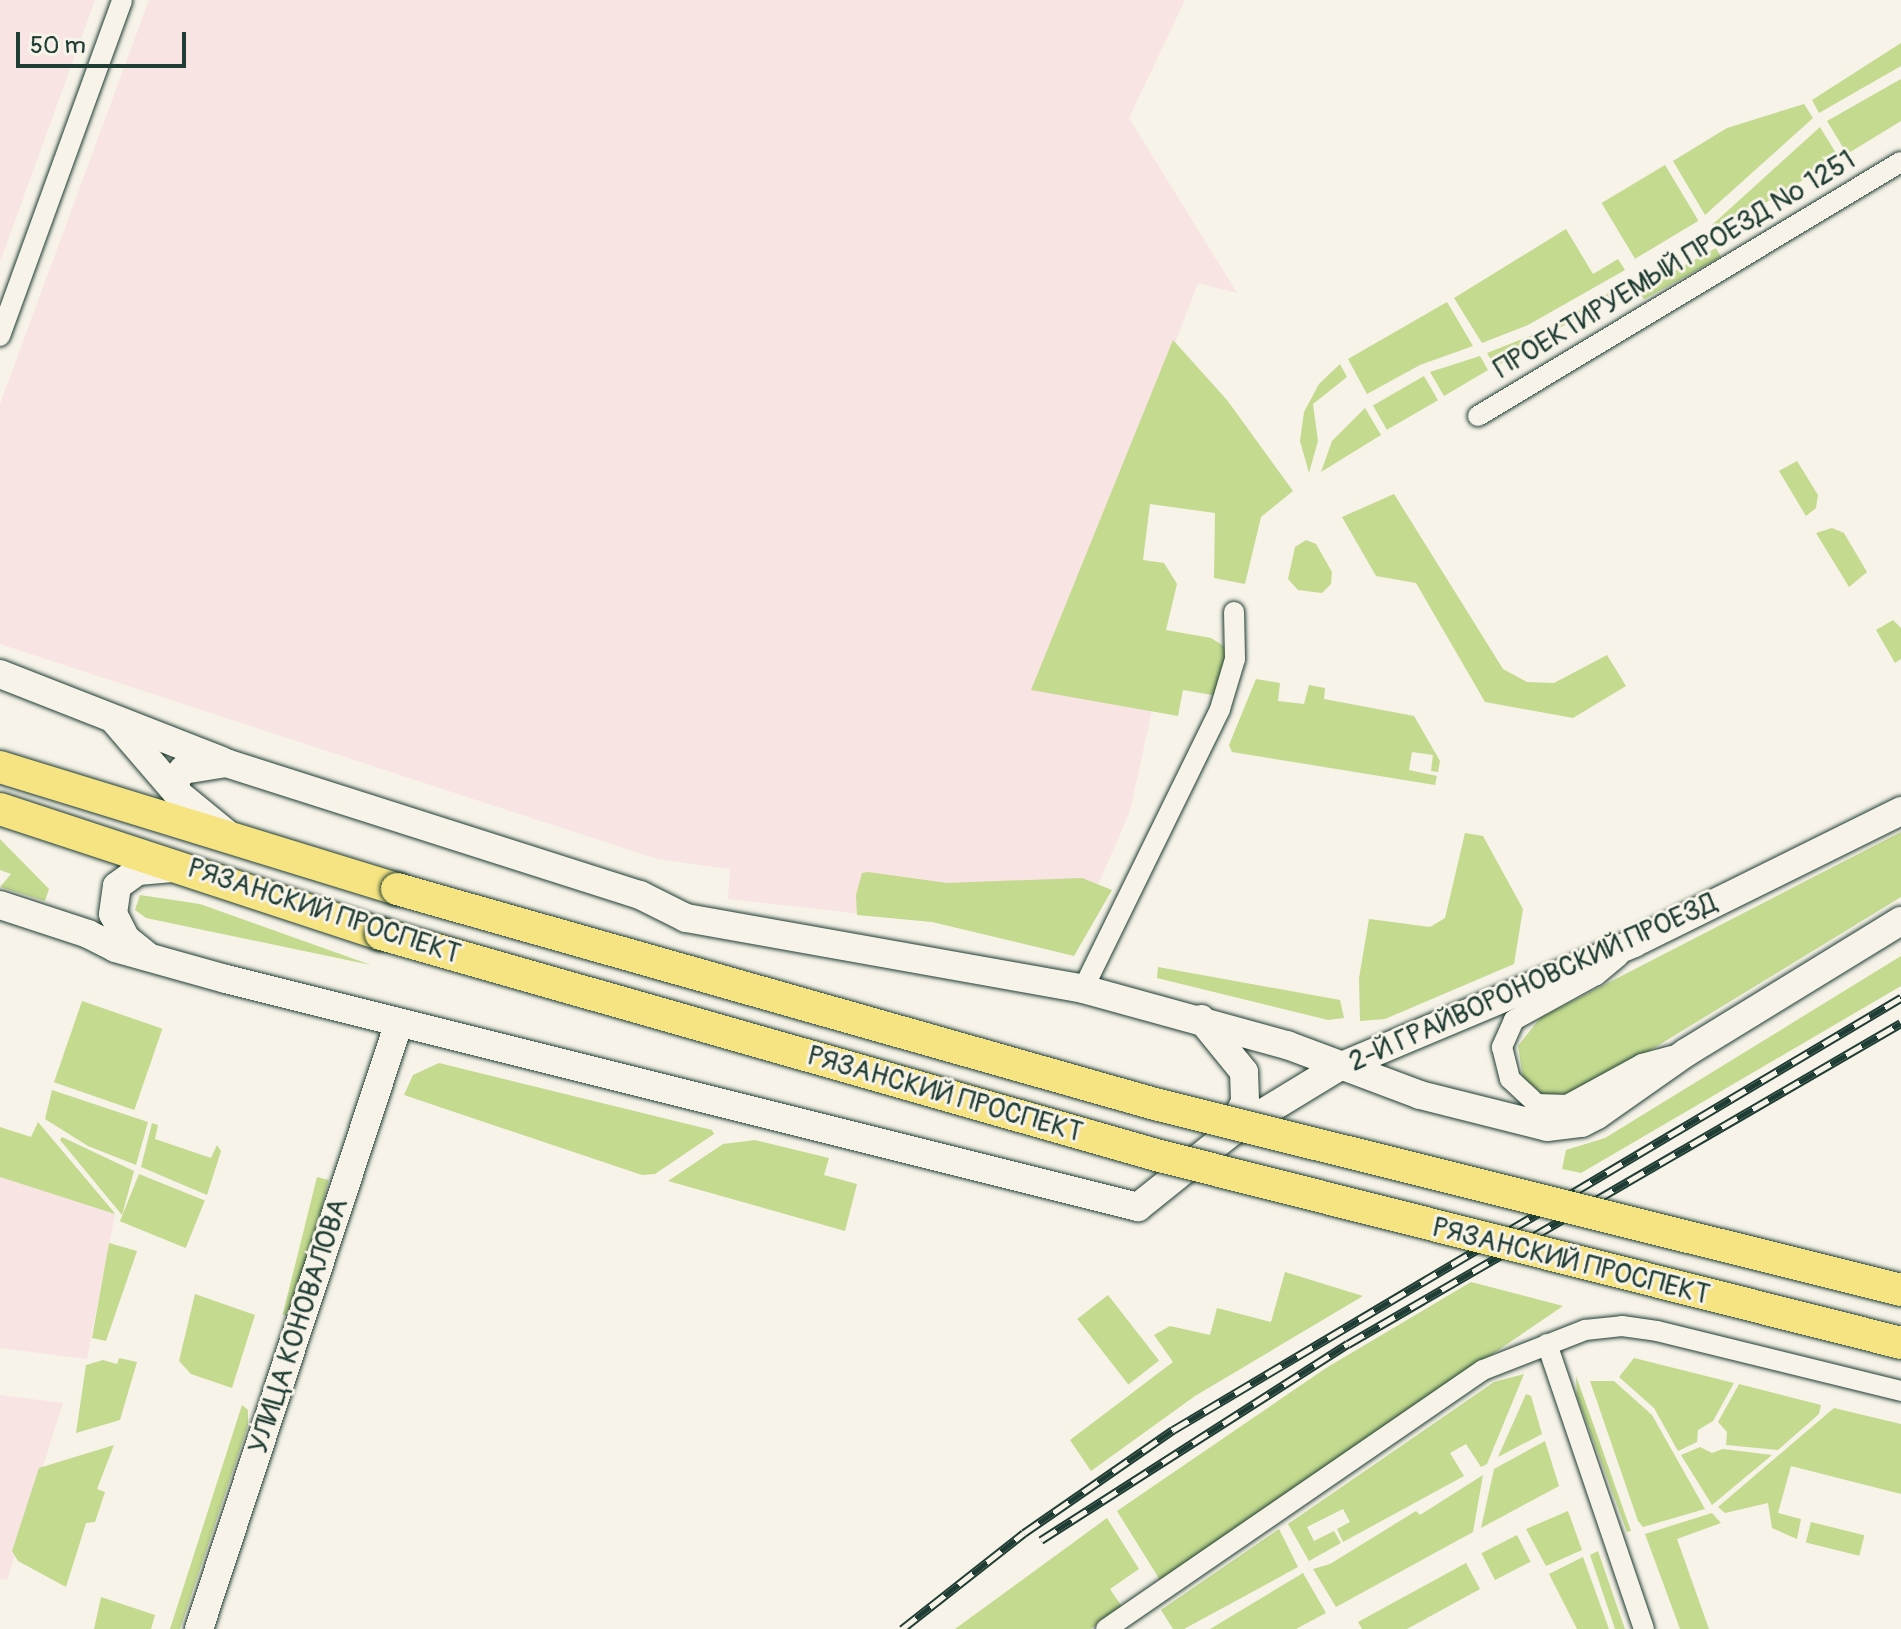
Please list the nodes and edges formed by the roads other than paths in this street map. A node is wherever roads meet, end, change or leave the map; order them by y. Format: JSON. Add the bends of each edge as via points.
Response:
{"nodes":[{"id":1,"x":122,"y":0,"type":"edge"},
{"id":2,"x":1901,"y":162,"type":"edge"},
{"id":3,"x":0,"y":336,"type":"edge"},
{"id":4,"x":1478,"y":416,"type":"dead end"},
{"id":5,"x":1234,"y":612,"type":"dead end"},
{"id":6,"x":0,"y":674,"type":"edge"},
{"id":7,"x":98,"y":709,"type":"junction"},
{"id":8,"x":226,"y":763,"type":"junction"},
{"id":9,"x":0,"y":767,"type":"edge"},
{"id":10,"x":177,"y":793,"type":"junction"},
{"id":11,"x":0,"y":809,"type":"edge"},
{"id":12,"x":1901,"y":811,"type":"edge"},
{"id":13,"x":243,"y":846,"type":"junction"},
{"id":14,"x":186,"y":866,"type":"junction"},
{"id":15,"x":0,"y":905,"type":"edge"},
{"id":16,"x":1901,"y":921,"type":"edge"},
{"id":17,"x":1634,"y":943,"type":"junction"},
{"id":18,"x":150,"y":958,"type":"junction"},
{"id":19,"x":1083,"y":989,"type":"junction"},
{"id":20,"x":1201,"y":1019,"type":"junction"},
{"id":21,"x":399,"y":1022,"type":"junction"},
{"id":22,"x":1687,"y":1052,"type":"junction"},
{"id":23,"x":1337,"y":1068,"type":"junction"},
{"id":24,"x":1230,"y":1133,"type":"junction"},
{"id":25,"x":1901,"y":1290,"type":"edge"},
{"id":26,"x":1901,"y":1343,"type":"edge"},
{"id":27,"x":1547,"y":1344,"type":"junction"},
{"id":28,"x":1901,"y":1391,"type":"edge"},
{"id":29,"x":199,"y":1629,"type":"edge"},
{"id":30,"x":1106,"y":1629,"type":"edge"},
{"id":31,"x":1644,"y":1629,"type":"edge"}],
"edges":[{"from":1,"to":3,"type":"street"},
{"from":2,"to":4,"type":"street","name":"ПРОЕКТИРУЕМЫЙ ПРОЕЗД № 1251"},
{"from":5,"to":19,"type":"street","via":[[1235,659],[1220,709]]},
{"from":6,"to":7,"type":"main road"},
{"from":7,"to":8,"type":"main road"},
{"from":7,"to":10,"type":"main road","via":[[124,729]]},
{"from":8,"to":10,"type":"main road","via":[[183,770],[175,780]]},
{"from":8,"to":19,"type":"main road","via":[[640,895],[686,918]]},
{"from":9,"to":13,"type":"main road","name":"РЯЗАНСКИЙ ПРОСПЕКТ"},
{"from":10,"to":13,"type":"main road"},
{"from":11,"to":14,"type":"main road","name":"РЯЗАНСКИЙ ПРОСПЕКТ"},
{"from":12,"to":17,"type":"main road","name":"2-Й ГРАЙВОРОНОВСКИЙ ПРОЕЗД"},
{"from":13,"to":25,"type":"main road","name":"РЯЗАНСКИЙ ПРОСПЕКТ","bridge":true,"via":[[1155,1104]]},
{"from":14,"to":18,"type":"main road","via":[[138,871],[117,886],[113,914],[126,939]]},
{"from":14,"to":26,"type":"main road","name":"РЯЗАНСКИЙ ПРОСПЕКТ","bridge":true,"via":[[381,934],[1160,1156]]},
{"from":15,"to":18,"type":"main road"},
{"from":16,"to":22,"type":"main road","name":"2-Й ГРАЙВОРОНОВСКИЙ ПРОЕЗД"},
{"from":17,"to":22,"type":"street","via":[[1596,975],[1514,1020],[1502,1047],[1510,1079],[1537,1104],[1567,1105],[1642,1064]]},
{"from":17,"to":23,"type":"main road","name":"2-Й ГРАЙВОРОНОВСКИЙ ПРОЕЗД"},
{"from":18,"to":21,"type":"main road"},
{"from":19,"to":20,"type":"main road"},
{"from":20,"to":23,"type":"main road","via":[[1287,1045]]},
{"from":20,"to":24,"type":"main road","via":[[1238,1063],[1247,1083],[1245,1102]]},
{"from":21,"to":24,"type":"main road","via":[[1138,1207]]},
{"from":21,"to":29,"type":"main road","name":"УЛИЦА КОНОВАЛОВА"},
{"from":22,"to":23,"type":"main road","name":"2-Й ГРАЙВОРОНОВСКИЙ ПРОЕЗД","via":[[1650,1083],[1582,1123],[1565,1127],[1420,1095]]},
{"from":23,"to":24,"type":"main road"},
{"from":27,"to":28,"type":"street","via":[[1585,1330],[1622,1326]]},
{"from":27,"to":30,"type":"street","via":[[1483,1370]]},
{"from":27,"to":31,"type":"street"}]}
